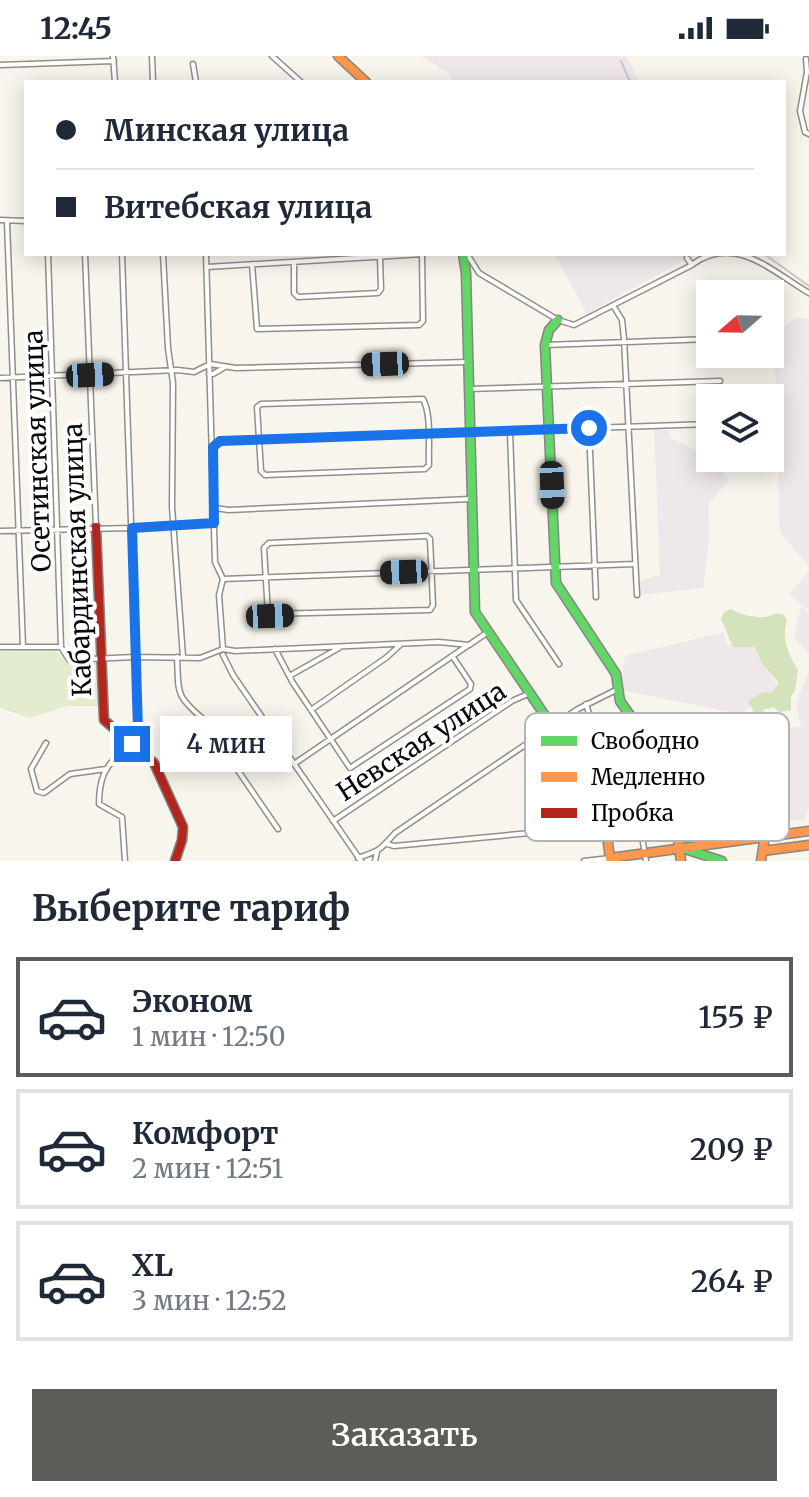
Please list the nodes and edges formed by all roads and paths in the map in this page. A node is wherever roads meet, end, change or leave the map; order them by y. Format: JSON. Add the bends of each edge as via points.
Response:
{"nodes":[{"id":1,"x":152,"y":56,"type":"edge"},
{"id":2,"x":272,"y":56,"type":"edge"},
{"id":3,"x":338,"y":56,"type":"edge"},
{"id":4,"x":114,"y":58,"type":"edge"},
{"id":5,"x":806,"y":59,"type":"dead end"},
{"id":6,"x":193,"y":64,"type":"dead end"},
{"id":7,"x":0,"y":65,"type":"edge"},
{"id":8,"x":115,"y":80,"type":"edge"},
{"id":9,"x":153,"y":80,"type":"edge"},
{"id":10,"x":196,"y":80,"type":"edge"},
{"id":11,"x":299,"y":80,"type":"edge"},
{"id":12,"x":364,"y":80,"type":"edge"},
{"id":13,"x":809,"y":134,"type":"edge"},
{"id":14,"x":0,"y":220,"type":"edge"},
{"id":15,"x":24,"y":221,"type":"edge"},
{"id":16,"x":7,"y":222,"type":"junction"},
{"id":17,"x":48,"y":256,"type":"edge"},
{"id":18,"x":85,"y":256,"type":"edge"},
{"id":19,"x":122,"y":256,"type":"edge"},
{"id":20,"x":163,"y":256,"type":"edge"},
{"id":21,"x":206,"y":256,"type":"edge"},
{"id":22,"x":315,"y":256,"type":"edge"},
{"id":23,"x":408,"y":256,"type":"edge"},
{"id":24,"x":422,"y":256,"type":"edge"},
{"id":25,"x":465,"y":256,"type":"edge"},
{"id":26,"x":466,"y":256,"type":"edge"},
{"id":27,"x":707,"y":256,"type":"edge"},
{"id":28,"x":750,"y":256,"type":"edge"},
{"id":29,"x":380,"y":258,"type":"junction"},
{"id":30,"x":687,"y":258,"type":"dead end"},
{"id":31,"x":316,"y":262,"type":"junction"},
{"id":32,"x":294,"y":263,"type":"junction"},
{"id":33,"x":252,"y":264,"type":"junction"},
{"id":34,"x":692,"y":265,"type":"junction"},
{"id":35,"x":207,"y":267,"type":"junction"},
{"id":36,"x":466,"y":273,"type":"junction"},
{"id":37,"x":479,"y":273,"type":"junction"},
{"id":38,"x":809,"y":293,"type":"edge"},
{"id":39,"x":614,"y":307,"type":"junction"},
{"id":40,"x":558,"y":320,"type":"junction"},
{"id":41,"x":696,"y":339,"type":"edge"},
{"id":42,"x":624,"y":341,"type":"junction"},
{"id":43,"x":545,"y":345,"type":"junction"},
{"id":44,"x":468,"y":362,"type":"junction"},
{"id":45,"x":210,"y":364,"type":"junction"},
{"id":46,"x":225,"y":367,"type":"junction"},
{"id":47,"x":200,"y":370,"type":"junction"},
{"id":48,"x":172,"y":371,"type":"junction"},
{"id":49,"x":125,"y":373,"type":"junction"},
{"id":50,"x":90,"y":375,"type":"junction"},
{"id":51,"x":211,"y":375,"type":"junction"},
{"id":52,"x":52,"y":376,"type":"junction"},
{"id":53,"x":13,"y":377,"type":"junction"},
{"id":54,"x":0,"y":378,"type":"edge"},
{"id":55,"x":720,"y":381,"type":"dead end"},
{"id":56,"x":626,"y":384,"type":"junction"},
{"id":57,"x":548,"y":387,"type":"junction"},
{"id":58,"x":468,"y":389,"type":"junction"},
{"id":59,"x":696,"y":424,"type":"edge"},
{"id":60,"x":627,"y":426,"type":"junction"},
{"id":61,"x":589,"y":428,"type":"junction"},
{"id":62,"x":550,"y":430,"type":"junction"},
{"id":63,"x":510,"y":431,"type":"junction"},
{"id":64,"x":469,"y":432,"type":"junction"},
{"id":65,"x":428,"y":434,"type":"junction"},
{"id":66,"x":259,"y":439,"type":"junction"},
{"id":67,"x":213,"y":447,"type":"junction"},
{"id":68,"x":470,"y":499,"type":"junction"},
{"id":69,"x":215,"y":508,"type":"junction"},
{"id":70,"x":214,"y":523,"type":"junction"},
{"id":71,"x":174,"y":525,"type":"junction"},
{"id":72,"x":59,"y":527,"type":"junction"},
{"id":73,"x":96,"y":527,"type":"junction"},
{"id":74,"x":132,"y":528,"type":"junction"},
{"id":75,"x":0,"y":531,"type":"edge"},
{"id":76,"x":17,"y":531,"type":"junction"},
{"id":77,"x":635,"y":564,"type":"junction"},
{"id":78,"x":595,"y":566,"type":"junction"},
{"id":79,"x":555,"y":567,"type":"junction"},
{"id":80,"x":515,"y":568,"type":"junction"},
{"id":81,"x":473,"y":570,"type":"junction"},
{"id":82,"x":431,"y":571,"type":"junction"},
{"id":83,"x":265,"y":578,"type":"junction"},
{"id":84,"x":223,"y":579,"type":"junction"},
{"id":85,"x":637,"y":595,"type":"dead end"},
{"id":86,"x":596,"y":597,"type":"dead end"},
{"id":87,"x":488,"y":632,"type":"junction"},
{"id":88,"x":401,"y":644,"type":"junction"},
{"id":89,"x":469,"y":645,"type":"junction"},
{"id":90,"x":0,"y":647,"type":"edge"},
{"id":91,"x":23,"y":647,"type":"junction"},
{"id":92,"x":61,"y":647,"type":"junction"},
{"id":93,"x":341,"y":647,"type":"junction"},
{"id":94,"x":275,"y":649,"type":"junction"},
{"id":95,"x":221,"y":652,"type":"junction"},
{"id":96,"x":135,"y":657,"type":"junction"},
{"id":97,"x":180,"y":657,"type":"junction"},
{"id":98,"x":453,"y":657,"type":"junction"},
{"id":99,"x":100,"y":659,"type":"junction"},
{"id":100,"x":559,"y":664,"type":"dead end"},
{"id":101,"x":291,"y":675,"type":"junction"},
{"id":102,"x":614,"y":691,"type":"junction"},
{"id":103,"x":530,"y":693,"type":"junction"},
{"id":104,"x":586,"y":704,"type":"junction"},
{"id":105,"x":311,"y":710,"type":"junction"},
{"id":106,"x":544,"y":713,"type":"edge"},
{"id":107,"x":573,"y":713,"type":"edge"},
{"id":108,"x":589,"y":713,"type":"edge"},
{"id":109,"x":628,"y":713,"type":"edge"},
{"id":110,"x":330,"y":739,"type":"junction"},
{"id":111,"x":46,"y":743,"type":"dead end"},
{"id":112,"x":132,"y":744,"type":"junction"},
{"id":113,"x":525,"y":746,"type":"edge"},
{"id":114,"x":149,"y":758,"type":"junction"},
{"id":115,"x":294,"y":764,"type":"junction"},
{"id":116,"x":106,"y":769,"type":"junction"},
{"id":117,"x":333,"y":821,"type":"junction"},
{"id":118,"x":278,"y":829,"type":"dead end"},
{"id":119,"x":809,"y":831,"type":"edge"},
{"id":120,"x":525,"y":833,"type":"edge"},
{"id":121,"x":789,"y":833,"type":"edge"},
{"id":122,"x":679,"y":841,"type":"edge"},
{"id":123,"x":730,"y":841,"type":"edge"},
{"id":124,"x":764,"y":841,"type":"edge"},
{"id":125,"x":387,"y":844,"type":"junction"},
{"id":126,"x":809,"y":845,"type":"edge"},
{"id":127,"x":680,"y":848,"type":"junction"},
{"id":128,"x":763,"y":851,"type":"junction"},
{"id":129,"x":377,"y":852,"type":"junction"},
{"id":130,"x":645,"y":857,"type":"edge"},
{"id":131,"x":360,"y":859,"type":"edge"},
{"id":132,"x":610,"y":859,"type":"edge"},
{"id":133,"x":125,"y":861,"type":"edge"},
{"id":134,"x":175,"y":861,"type":"edge"},
{"id":135,"x":375,"y":861,"type":"edge"},
{"id":136,"x":584,"y":861,"type":"edge"},
{"id":137,"x":681,"y":861,"type":"edge"},
{"id":138,"x":722,"y":861,"type":"edge"},
{"id":139,"x":761,"y":861,"type":"edge"}],
"edges":[{"from":1,"to":9,"type":"street"},
{"from":2,"to":11,"type":"street"},
{"from":3,"to":12,"type":"street"},
{"from":4,"to":7,"type":"street"},
{"from":4,"to":8,"type":"street"},
{"from":5,"to":13,"type":"street","via":[[800,111]]},
{"from":6,"to":10,"type":"street"},
{"from":14,"to":16,"type":"street"},
{"from":15,"to":16,"type":"street"},
{"from":16,"to":53,"type":"street"},
{"from":17,"to":52,"type":"street","name":"Осетинская улица"},
{"from":18,"to":50,"type":"street","name":"Кабардинская улица"},
{"from":19,"to":49,"type":"street"},
{"from":20,"to":48,"type":"street"},
{"from":21,"to":35,"type":"street"},
{"from":22,"to":31,"type":"street"},
{"from":23,"to":29,"type":"street"},
{"from":24,"to":33,"type":"street","via":[[419,325],[260,331]]},
{"from":25,"to":36,"type":"street"},
{"from":26,"to":37,"type":"street"},
{"from":27,"to":34,"type":"street"},
{"from":28,"to":38,"type":"street"},
{"from":29,"to":31,"type":"street"},
{"from":29,"to":32,"type":"street","via":[[378,293],[298,297]]},
{"from":30,"to":34,"type":"street"},
{"from":31,"to":32,"type":"street"},
{"from":32,"to":33,"type":"street"},
{"from":33,"to":35,"type":"street"},
{"from":34,"to":39,"type":"street"},
{"from":35,"to":45,"type":"street"},
{"from":36,"to":37,"type":"street"},
{"from":36,"to":44,"type":"street"},
{"from":37,"to":40,"type":"street"},
{"from":39,"to":40,"type":"street","via":[[574,325]]},
{"from":39,"to":42,"type":"street","via":[[622,320]]},
{"from":40,"to":43,"type":"street"},
{"from":41,"to":42,"type":"street"},
{"from":42,"to":43,"type":"street"},
{"from":42,"to":56,"type":"street"},
{"from":43,"to":57,"type":"street"},
{"from":44,"to":46,"type":"street"},
{"from":44,"to":58,"type":"street"},
{"from":45,"to":46,"type":"street"},
{"from":45,"to":47,"type":"street"},
{"from":45,"to":51,"type":"street"},
{"from":46,"to":51,"type":"street"},
{"from":47,"to":48,"type":"street"},
{"from":47,"to":51,"type":"street"},
{"from":48,"to":49,"type":"street"},
{"from":48,"to":71,"type":"street"},
{"from":49,"to":50,"type":"street"},
{"from":49,"to":74,"type":"street"},
{"from":50,"to":52,"type":"street"},
{"from":50,"to":73,"type":"street","name":"Кабардинская улица"},
{"from":51,"to":67,"type":"street"},
{"from":52,"to":53,"type":"street"},
{"from":52,"to":72,"type":"street","name":"Осетинская улица"},
{"from":53,"to":54,"type":"street"},
{"from":53,"to":76,"type":"street"},
{"from":55,"to":56,"type":"street"},
{"from":56,"to":57,"type":"street"},
{"from":56,"to":60,"type":"street"},
{"from":57,"to":58,"type":"street"},
{"from":57,"to":62,"type":"street"},
{"from":58,"to":64,"type":"street"},
{"from":59,"to":60,"type":"street"},
{"from":60,"to":61,"type":"street"},
{"from":60,"to":77,"type":"street"},
{"from":61,"to":62,"type":"street"},
{"from":61,"to":78,"type":"street"},
{"from":62,"to":63,"type":"street"},
{"from":62,"to":79,"type":"street"},
{"from":63,"to":64,"type":"street"},
{"from":63,"to":80,"type":"street"},
{"from":64,"to":65,"type":"street"},
{"from":64,"to":68,"type":"street"},
{"from":65,"to":66,"type":"street"},
{"from":65,"to":66,"type":"street","via":[[425,469],[265,475]]},
{"from":65,"to":66,"type":"street","via":[[423,399],[261,404]]},
{"from":66,"to":67,"type":"street","via":[[220,441]]},
{"from":67,"to":69,"type":"street"},
{"from":68,"to":69,"type":"street"},
{"from":68,"to":81,"type":"street"},
{"from":69,"to":70,"type":"street"},
{"from":70,"to":71,"type":"street"},
{"from":70,"to":84,"type":"street","via":[[215,562]]},
{"from":71,"to":74,"type":"street"},
{"from":71,"to":97,"type":"street"},
{"from":72,"to":73,"type":"street"},
{"from":72,"to":76,"type":"street"},
{"from":72,"to":92,"type":"street","name":"Осетинская улица"},
{"from":73,"to":74,"type":"street"},
{"from":73,"to":99,"type":"street","name":"Кабардинская улица"},
{"from":74,"to":96,"type":"street"},
{"from":75,"to":76,"type":"street"},
{"from":76,"to":91,"type":"street"},
{"from":77,"to":78,"type":"street"},
{"from":77,"to":85,"type":"street"},
{"from":78,"to":79,"type":"street"},
{"from":78,"to":86,"type":"street"},
{"from":79,"to":80,"type":"street"},
{"from":79,"to":102,"type":"street","via":[[556,583],[616,674]]},
{"from":80,"to":81,"type":"street"},
{"from":80,"to":100,"type":"street","via":[[516,600]]},
{"from":81,"to":82,"type":"street"},
{"from":81,"to":87,"type":"street","via":[[475,612]]},
{"from":82,"to":83,"type":"street"},
{"from":82,"to":83,"type":"street","via":[[427,536],[269,543],[264,548]]},
{"from":82,"to":83,"type":"street","via":[[430,610],[270,616]]},
{"from":83,"to":84,"type":"street"},
{"from":84,"to":95,"type":"street"},
{"from":87,"to":89,"type":"street"},
{"from":87,"to":103,"type":"street"},
{"from":88,"to":89,"type":"street"},
{"from":88,"to":93,"type":"street"},
{"from":88,"to":105,"type":"street"},
{"from":89,"to":98,"type":"street"},
{"from":90,"to":91,"type":"street"},
{"from":91,"to":92,"type":"street"},
{"from":92,"to":99,"type":"street","via":[[69,660]]},
{"from":93,"to":94,"type":"street"},
{"from":93,"to":101,"type":"street"},
{"from":94,"to":95,"type":"street"},
{"from":94,"to":101,"type":"street"},
{"from":95,"to":97,"type":"street"},
{"from":95,"to":115,"type":"street"},
{"from":96,"to":97,"type":"street"},
{"from":96,"to":99,"type":"street"},
{"from":96,"to":112,"type":"street","via":[[138,731]]},
{"from":97,"to":118,"type":"street","via":[[179,696],[202,718]]},
{"from":98,"to":110,"type":"street"},
{"from":98,"to":110,"type":"street","via":[[470,689],[354,767]]},
{"from":99,"to":112,"type":"street","name":"Кабардинская улица","via":[[104,720]]},
{"from":101,"to":105,"type":"street"},
{"from":102,"to":104,"type":"street"},
{"from":102,"to":109,"type":"street"},
{"from":103,"to":106,"type":"street"},
{"from":103,"to":117,"type":"street","name":"Невская улица"},
{"from":104,"to":107,"type":"street"},
{"from":104,"to":108,"type":"street"},
{"from":105,"to":110,"type":"street"},
{"from":110,"to":115,"type":"street"},
{"from":111,"to":116,"type":"street","via":[[31,769],[37,791],[44,793],[70,774]]},
{"from":112,"to":114,"type":"street"},
{"from":113,"to":125,"type":"street","via":[[395,833]]},
{"from":114,"to":116,"type":"street","via":[[123,752]]},
{"from":114,"to":134,"type":"street","via":[[183,827]]},
{"from":115,"to":117,"type":"street"},
{"from":116,"to":133,"type":"street","via":[[99,782],[99,804],[122,817]]},
{"from":117,"to":131,"type":"street"},
{"from":119,"to":121,"type":"street"},
{"from":120,"to":125,"type":"street"},
{"from":122,"to":127,"type":"street"},
{"from":123,"to":127,"type":"street"},
{"from":124,"to":128,"type":"street"},
{"from":125,"to":129,"type":"street"},
{"from":126,"to":128,"type":"street"},
{"from":127,"to":130,"type":"street"},
{"from":127,"to":137,"type":"street"},
{"from":127,"to":138,"type":"street"},
{"from":128,"to":139,"type":"street"},
{"from":129,"to":131,"type":"street"},
{"from":129,"to":135,"type":"street"},
{"from":130,"to":132,"type":"street"},
{"from":132,"to":136,"type":"street"}]}
